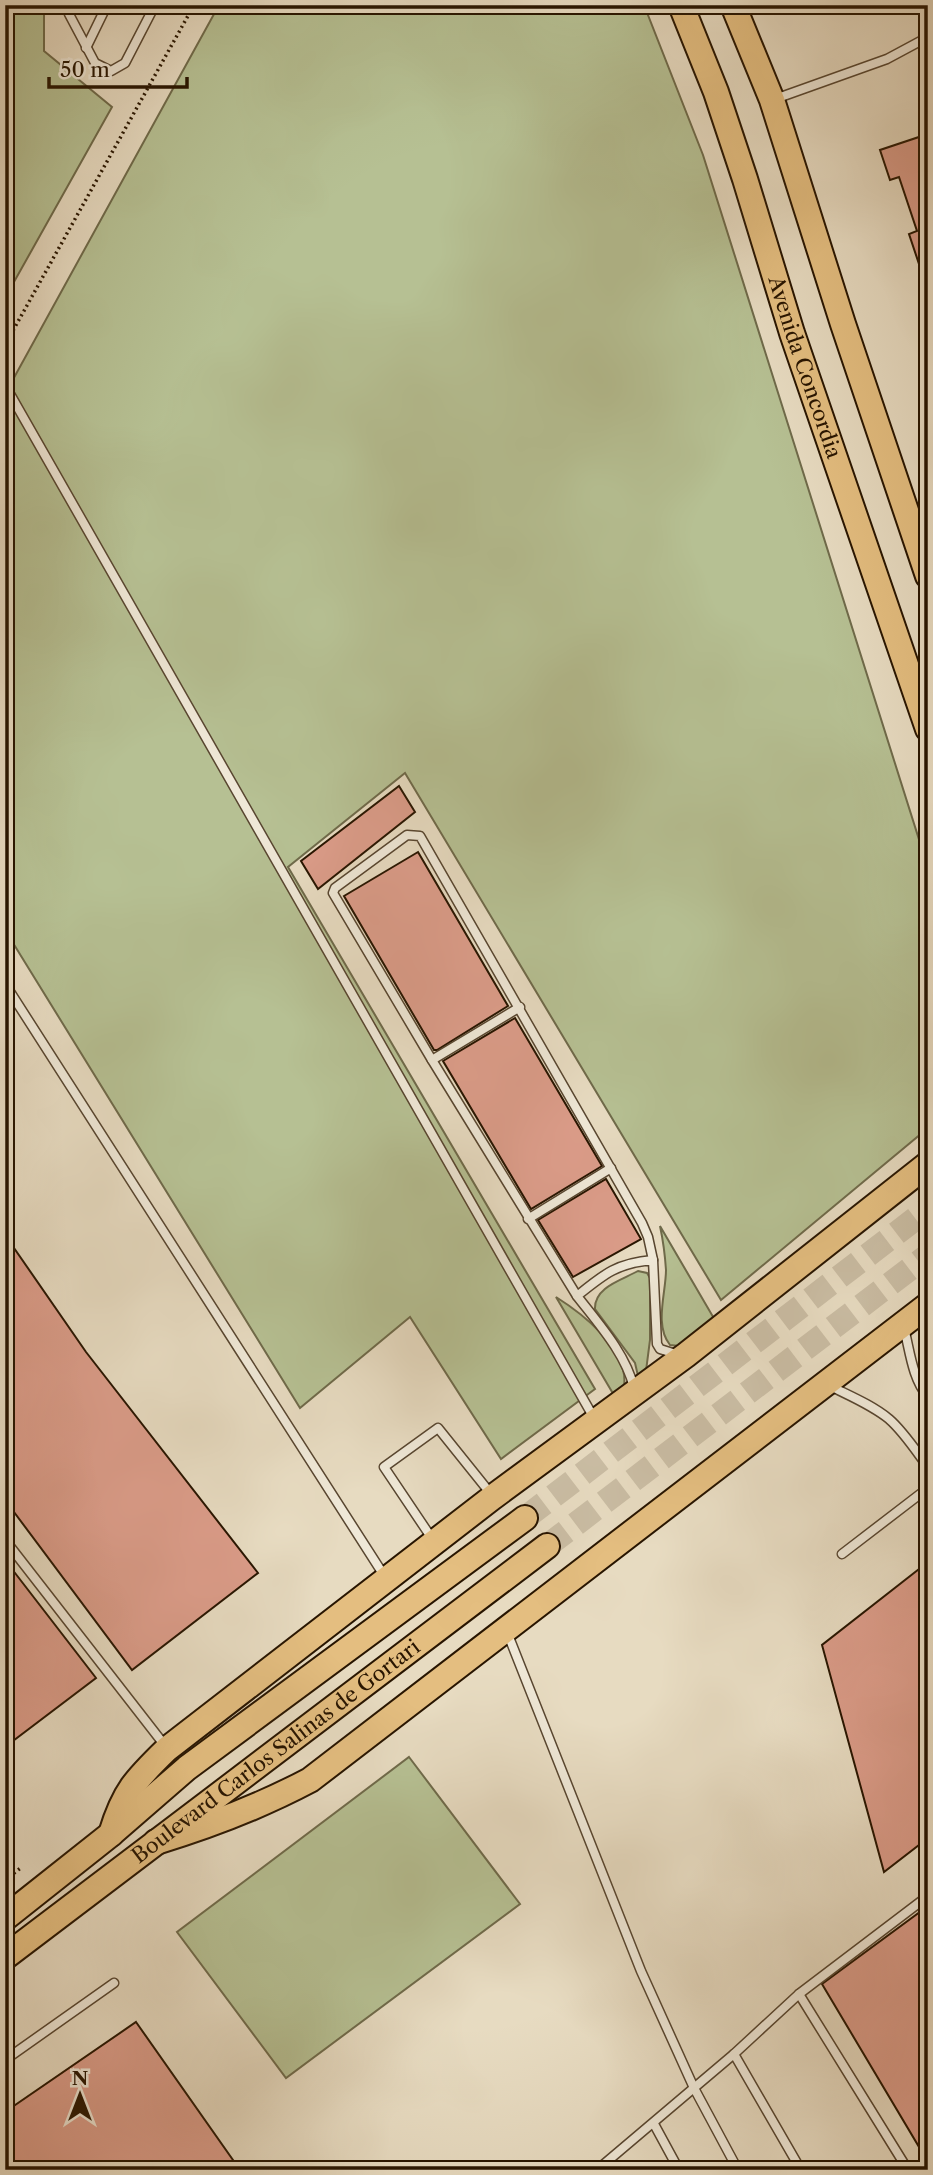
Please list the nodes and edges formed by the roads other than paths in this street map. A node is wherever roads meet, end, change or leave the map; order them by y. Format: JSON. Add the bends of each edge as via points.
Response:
{"nodes":[{"id":1,"x":70,"y":5,"type":"edge"},
{"id":2,"x":107,"y":5,"type":"edge"},
{"id":3,"x":155,"y":5,"type":"edge"},
{"id":4,"x":681,"y":5,"type":"edge"},
{"id":5,"x":733,"y":5,"type":"edge"},
{"id":6,"x":928,"y":37,"type":"edge"},
{"id":7,"x":86,"y":48,"type":"junction"},
{"id":8,"x":772,"y":100,"type":"junction"},
{"id":9,"x":10,"y":394,"type":"dead end"},
{"id":10,"x":928,"y":576,"type":"edge"},
{"id":11,"x":928,"y":729,"type":"edge"},
{"id":12,"x":5,"y":984,"type":"edge"},
{"id":13,"x":520,"y":1007,"type":"junction"},
{"id":14,"x":432,"y":1060,"type":"junction"},
{"id":15,"x":928,"y":1164,"type":"edge"},
{"id":16,"x":611,"y":1168,"type":"junction"},
{"id":17,"x":528,"y":1219,"type":"junction"},
{"id":18,"x":653,"y":1260,"type":"junction"},
{"id":19,"x":577,"y":1297,"type":"junction"},
{"id":20,"x":928,"y":1304,"type":"edge"},
{"id":21,"x":903,"y":1323,"type":"junction"},
{"id":22,"x":686,"y":1355,"type":"junction"},
{"id":23,"x":824,"y":1383,"type":"junction"},
{"id":24,"x":634,"y":1392,"type":"junction"},
{"id":25,"x":928,"y":1397,"type":"edge"},
{"id":26,"x":595,"y":1421,"type":"junction"},
{"id":27,"x":928,"y":1467,"type":"edge"},
{"id":28,"x":928,"y":1488,"type":"edge"},
{"id":29,"x":493,"y":1497,"type":"junction"},
{"id":30,"x":525,"y":1518,"type":"tunnel mouth"},
{"id":31,"x":5,"y":1539,"type":"edge"},
{"id":32,"x":434,"y":1543,"type":"junction"},
{"id":33,"x":547,"y":1546,"type":"tunnel mouth"},
{"id":34,"x":842,"y":1554,"type":"dead end"},
{"id":35,"x":386,"y":1580,"type":"junction"},
{"id":36,"x":506,"y":1629,"type":"junction"},
{"id":37,"x":167,"y":1748,"type":"junction"},
{"id":38,"x":111,"y":1834,"type":"junction"},
{"id":39,"x":156,"y":1842,"type":"junction"},
{"id":40,"x":928,"y":1896,"type":"edge"},
{"id":41,"x":5,"y":1918,"type":"edge"},
{"id":42,"x":5,"y":1957,"type":"edge"},
{"id":43,"x":114,"y":1983,"type":"dead end"},
{"id":44,"x":799,"y":1994,"type":"junction"},
{"id":45,"x":734,"y":2054,"type":"junction"},
{"id":46,"x":5,"y":2060,"type":"edge"},
{"id":47,"x":694,"y":2088,"type":"junction"},
{"id":48,"x":654,"y":2124,"type":"junction"},
{"id":49,"x":597,"y":2170,"type":"edge"},
{"id":50,"x":679,"y":2170,"type":"edge"},
{"id":51,"x":738,"y":2170,"type":"edge"},
{"id":52,"x":801,"y":2170,"type":"edge"},
{"id":53,"x":908,"y":2170,"type":"edge"}],
"edges":[{"from":1,"to":7,"type":"lane","via":[[69,14]]},
{"from":2,"to":7,"type":"lane"},
{"from":3,"to":7,"type":"lane","via":[[125,63],[111,71],[95,63]]},
{"from":4,"to":11,"type":"main road","name":"Avenida Concordia","via":[[716,92],[797,347]]},
{"from":5,"to":8,"type":"main road"},
{"from":6,"to":8,"type":"lane","via":[[887,59]]},
{"from":8,"to":10,"type":"main road"},
{"from":9,"to":26,"type":"lane"},
{"from":12,"to":35,"type":"lane"},
{"from":13,"to":14,"type":"lane"},
{"from":13,"to":14,"type":"lane","via":[[420,836],[407,835],[333,893]]},
{"from":13,"to":16,"type":"lane"},
{"from":14,"to":17,"type":"lane"},
{"from":15,"to":22,"type":"main road"},
{"from":16,"to":17,"type":"lane"},
{"from":16,"to":18,"type":"lane","via":[[642,1223]]},
{"from":17,"to":19,"type":"lane"},
{"from":18,"to":19,"type":"lane","via":[[620,1266]]},
{"from":18,"to":22,"type":"lane","via":[[659,1347]]},
{"from":19,"to":24,"type":"lane","via":[[611,1342]]},
{"from":20,"to":21,"type":"main road"},
{"from":21,"to":23,"type":"main road"},
{"from":21,"to":25,"type":"lane","via":[[915,1372]]},
{"from":22,"to":24,"type":"main road"},
{"from":23,"to":27,"type":"lane","via":[[889,1419]]},
{"from":23,"to":36,"type":"main road"},
{"from":24,"to":26,"type":"main road"},
{"from":26,"to":29,"type":"main road"},
{"from":28,"to":34,"type":"lane"},
{"from":29,"to":32,"type":"main road"},
{"from":29,"to":32,"type":"lane","via":[[438,1428],[384,1468]]},
{"from":30,"to":38,"type":"main road","name":"Boulevard Carlos Salinas de Gortari","via":[[187,1768]]},
{"from":31,"to":37,"type":"lane"},
{"from":32,"to":35,"type":"main road"},
{"from":33,"to":39,"type":"main road","name":"Boulevard Carlos Salinas de Gortari"},
{"from":35,"to":37,"type":"main road"},
{"from":36,"to":39,"type":"main road","via":[[310,1780],[201,1828]]},
{"from":36,"to":47,"type":"lane","via":[[641,1971]]},
{"from":37,"to":38,"type":"main road","via":[[126,1793]]},
{"from":38,"to":41,"type":"main road","name":"Boulevard Carlos Salinas de Gortari"},
{"from":39,"to":42,"type":"main road","name":"Boulevard Carlos Salinas de Gortari"},
{"from":40,"to":44,"type":"lane"},
{"from":43,"to":46,"type":"lane"},
{"from":44,"to":45,"type":"lane"},
{"from":44,"to":53,"type":"lane"},
{"from":45,"to":47,"type":"lane"},
{"from":45,"to":52,"type":"lane"},
{"from":47,"to":48,"type":"lane"},
{"from":47,"to":51,"type":"lane"},
{"from":48,"to":49,"type":"lane"},
{"from":48,"to":50,"type":"lane"}]}
